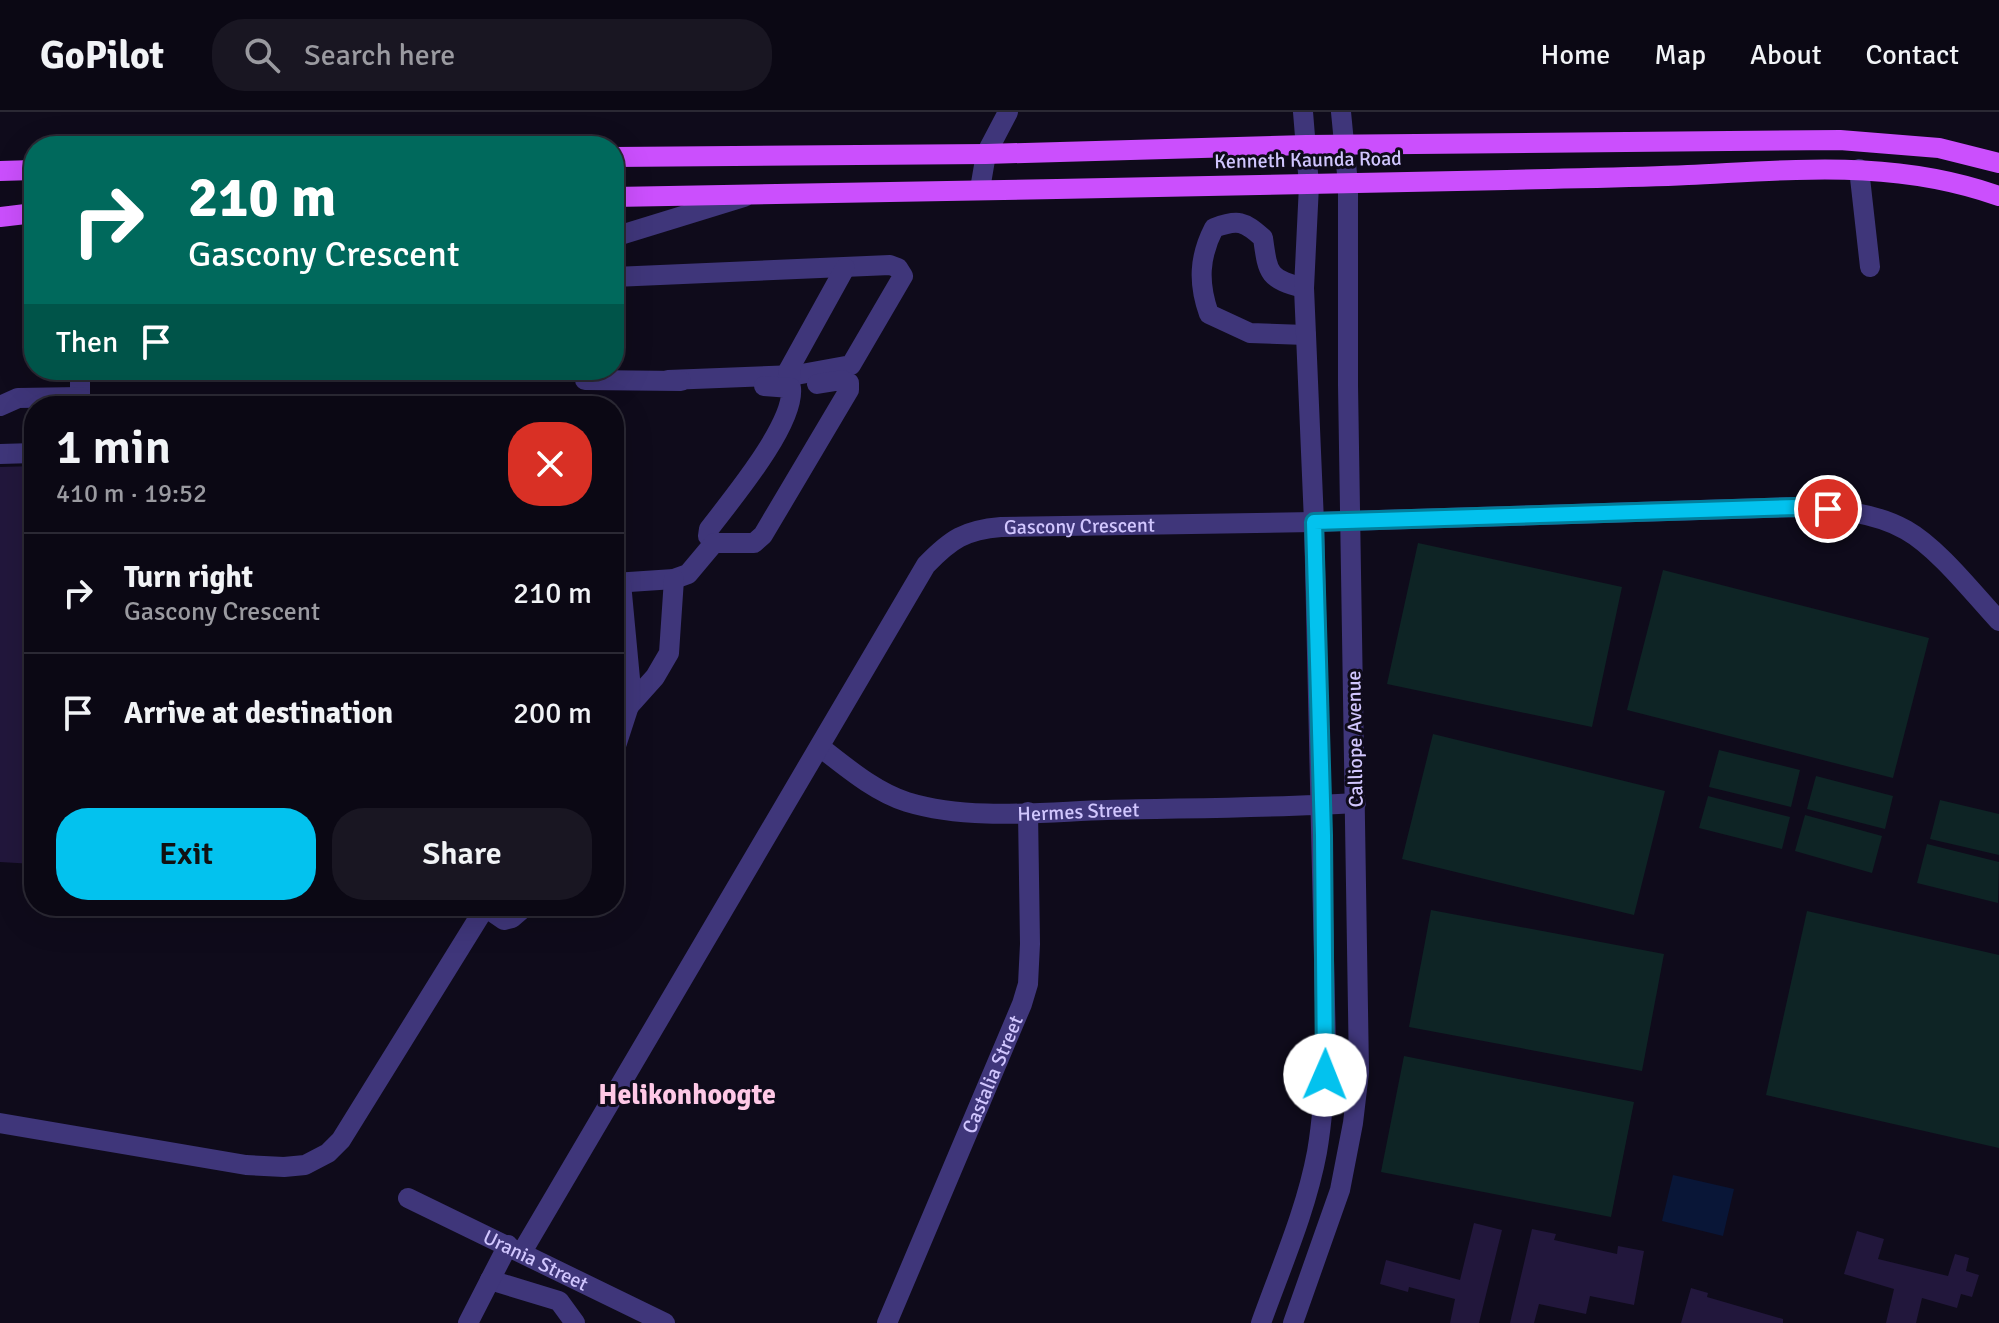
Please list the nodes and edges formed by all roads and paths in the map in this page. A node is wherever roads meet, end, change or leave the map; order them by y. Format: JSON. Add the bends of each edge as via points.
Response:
{"nodes":[{"id":1,"x":1008,"y":112,"type":"edge"},
{"id":2,"x":1303,"y":112,"type":"edge"},
{"id":3,"x":1341,"y":112,"type":"edge"},
{"id":4,"x":1736,"y":140,"type":"junction"},
{"id":5,"x":1306,"y":145,"type":"junction"},
{"id":6,"x":1345,"y":145,"type":"junction"},
{"id":7,"x":986,"y":154,"type":"junction"},
{"id":8,"x":624,"y":157,"type":"edge"},
{"id":9,"x":1999,"y":163,"type":"edge"},
{"id":10,"x":1859,"y":169,"type":"junction"},
{"id":11,"x":24,"y":170,"type":"edge"},
{"id":12,"x":0,"y":171,"type":"edge"},
{"id":13,"x":1739,"y":173,"type":"junction"},
{"id":14,"x":1348,"y":184,"type":"junction"},
{"id":15,"x":1309,"y":185,"type":"junction"},
{"id":16,"x":980,"y":189,"type":"junction"},
{"id":17,"x":756,"y":194,"type":"junction"},
{"id":18,"x":1999,"y":196,"type":"edge"},
{"id":19,"x":624,"y":197,"type":"edge"},
{"id":20,"x":24,"y":213,"type":"edge"},
{"id":21,"x":0,"y":214,"type":"edge"},
{"id":22,"x":624,"y":234,"type":"edge"},
{"id":23,"x":1870,"y":267,"type":"dead end"},
{"id":24,"x":845,"y":268,"type":"junction"},
{"id":25,"x":624,"y":277,"type":"edge"},
{"id":26,"x":1304,"y":288,"type":"junction"},
{"id":27,"x":1306,"y":335,"type":"junction"},
{"id":28,"x":585,"y":380,"type":"dead end"},
{"id":29,"x":791,"y":381,"type":"junction"},
{"id":30,"x":24,"y":398,"type":"edge"},
{"id":31,"x":0,"y":406,"type":"edge"},
{"id":32,"x":24,"y":453,"type":"edge"},
{"id":33,"x":0,"y":454,"type":"edge"},
{"id":34,"x":1350,"y":520,"type":"junction"},
{"id":35,"x":1314,"y":522,"type":"junction"},
{"id":36,"x":714,"y":543,"type":"junction"},
{"id":37,"x":674,"y":579,"type":"junction"},
{"id":38,"x":624,"y":583,"type":"edge"},
{"id":39,"x":1999,"y":621,"type":"edge"},
{"id":40,"x":624,"y":631,"type":"edge"},
{"id":41,"x":629,"y":706,"type":"junction"},
{"id":42,"x":624,"y":727,"type":"edge"},
{"id":43,"x":820,"y":747,"type":"junction"},
{"id":44,"x":1356,"y":803,"type":"junction"},
{"id":45,"x":1322,"y":805,"type":"junction"},
{"id":46,"x":1028,"y":812,"type":"junction"},
{"id":47,"x":480,"y":916,"type":"edge"},
{"id":48,"x":0,"y":1123,"type":"edge"},
{"id":49,"x":408,"y":1198,"type":"dead end"},
{"id":50,"x":515,"y":1248,"type":"junction"},
{"id":51,"x":490,"y":1280,"type":"junction"},
{"id":52,"x":640,"y":1318,"type":"edge"},
{"id":53,"x":468,"y":1323,"type":"edge"},
{"id":54,"x":575,"y":1323,"type":"edge"},
{"id":55,"x":665,"y":1323,"type":"edge"},
{"id":56,"x":887,"y":1323,"type":"edge"},
{"id":57,"x":1261,"y":1323,"type":"edge"},
{"id":58,"x":1293,"y":1323,"type":"edge"}],
"edges":[{"from":1,"to":7,"type":"street"},
{"from":2,"to":5,"type":"street","name":"Calliope Avenue"},
{"from":3,"to":6,"type":"street","name":"Calliope Avenue"},
{"from":4,"to":6,"type":"main road","name":"Kenneth Kaunda Road"},
{"from":4,"to":9,"type":"main road","name":"Kenneth Kaunda Road","via":[[1896,143]]},
{"from":4,"to":13,"type":"main road"},
{"from":5,"to":6,"type":"main road","name":"Kenneth Kaunda Road"},
{"from":5,"to":7,"type":"main road","name":"Kenneth Kaunda Road"},
{"from":5,"to":15,"type":"street","name":"Calliope Avenue"},
{"from":6,"to":14,"type":"street","name":"Calliope Avenue"},
{"from":7,"to":8,"type":"main road","name":"Kenneth Kaunda Road"},
{"from":7,"to":16,"type":"street"},
{"from":10,"to":13,"type":"main road","name":"Kenneth Kaunda Road"},
{"from":10,"to":18,"type":"main road","name":"Kenneth Kaunda Road","via":[[1936,178]]},
{"from":10,"to":23,"type":"street"},
{"from":11,"to":12,"type":"main road"},
{"from":13,"to":14,"type":"main road","name":"Kenneth Kaunda Road"},
{"from":14,"to":15,"type":"main road","name":"Kenneth Kaunda Road"},
{"from":14,"to":34,"type":"street","name":"Calliope Avenue"},
{"from":15,"to":16,"type":"main road","name":"Kenneth Kaunda Road"},
{"from":15,"to":26,"type":"street","name":"Calliope Avenue"},
{"from":16,"to":17,"type":"main road","name":"Kenneth Kaunda Road"},
{"from":17,"to":19,"type":"main road","name":"Kenneth Kaunda Road"},
{"from":17,"to":22,"type":"street"},
{"from":20,"to":21,"type":"main road"},
{"from":24,"to":25,"type":"street"},
{"from":24,"to":29,"type":"street","via":[[788,371]]},
{"from":24,"to":29,"type":"street","via":[[890,265],[903,276],[851,365]]},
{"from":26,"to":27,"type":"street","name":"Calliope Avenue"},
{"from":26,"to":27,"type":"street","via":[[1279,282],[1267,271],[1263,238],[1249,225],[1232,221],[1214,228],[1200,275],[1209,314],[1250,333]]},
{"from":27,"to":35,"type":"street","name":"Calliope Avenue"},
{"from":28,"to":29,"type":"street"},
{"from":29,"to":36,"type":"street","via":[[785,413],[762,459],[709,529]]},
{"from":29,"to":36,"type":"street","via":[[842,380],[849,383],[849,390],[763,535],[754,543]]},
{"from":30,"to":31,"type":"street"},
{"from":32,"to":33,"type":"street"},
{"from":34,"to":35,"type":"street","name":"Gascony Crescent"},
{"from":34,"to":39,"type":"street","name":"Gascony Crescent","via":[[1798,507],[1838,511],[1907,530]]},
{"from":34,"to":44,"type":"street","name":"Calliope Avenue"},
{"from":35,"to":43,"type":"street","name":"Gascony Crescent","via":[[1001,527],[963,534],[926,565]]},
{"from":35,"to":45,"type":"street","name":"Calliope Avenue"},
{"from":36,"to":37,"type":"street","via":[[688,574]]},
{"from":37,"to":38,"type":"street"},
{"from":37,"to":41,"type":"street","via":[[669,653]]},
{"from":40,"to":41,"type":"street"},
{"from":41,"to":42,"type":"street"},
{"from":43,"to":46,"type":"street","name":"Hermes Street","via":[[902,801],[932,809]]},
{"from":43,"to":50,"type":"street","name":"Gascony Crescent"},
{"from":44,"to":45,"type":"street","name":"Hermes Street"},
{"from":44,"to":58,"type":"street","name":"Calliope Avenue","via":[[1355,1110],[1340,1190]]},
{"from":45,"to":46,"type":"street","name":"Hermes Street"},
{"from":45,"to":57,"type":"street","name":"Calliope Avenue","via":[[1324,1103],[1309,1187]]},
{"from":46,"to":56,"type":"street","name":"Castalia Street","via":[[1030,944],[1025,994]]},
{"from":47,"to":48,"type":"street","via":[[356,1119],[316,1161],[284,1167],[246,1165]]},
{"from":49,"to":50,"type":"street","name":"Urania Street"},
{"from":50,"to":51,"type":"street","name":"Gascony Crescent"},
{"from":50,"to":52,"type":"street","name":"Urania Street"},
{"from":51,"to":53,"type":"street","name":"Gascony Crescent"},
{"from":51,"to":54,"type":"street","via":[[559,1301]]},
{"from":52,"to":55,"type":"street","name":"Urania Street"}]}
